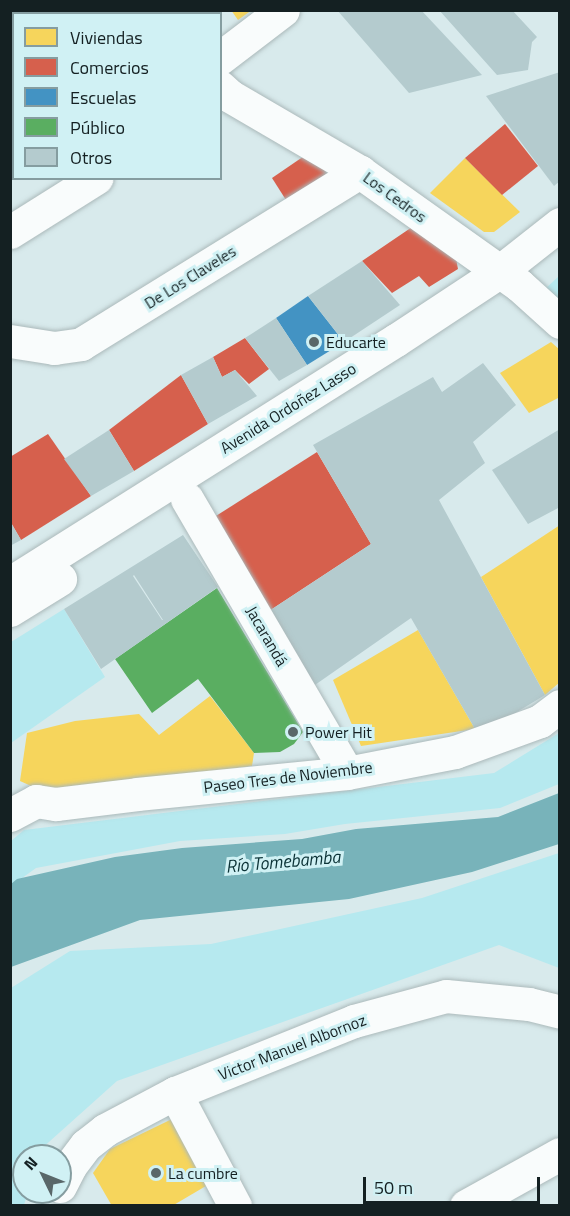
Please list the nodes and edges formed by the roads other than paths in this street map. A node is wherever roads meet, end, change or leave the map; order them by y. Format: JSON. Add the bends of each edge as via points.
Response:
{"nodes":[{"id":1,"x":283,"y":10,"type":"edge"},
{"id":2,"x":222,"y":56,"type":"edge"},
{"id":3,"x":224,"y":95,"type":"edge"},
{"id":4,"x":360,"y":172,"type":"junction"},
{"id":5,"x":93,"y":180,"type":"edge"},
{"id":6,"x":560,"y":224,"type":"edge"},
{"id":7,"x":10,"y":232,"type":"edge"},
{"id":8,"x":560,"y":252,"type":"edge"},
{"id":9,"x":509,"y":278,"type":"junction"},
{"id":10,"x":560,"y":322,"type":"edge"},
{"id":11,"x":10,"y":341,"type":"edge"},
{"id":12,"x":187,"y":498,"type":"junction"},
{"id":13,"x":10,"y":583,"type":"edge"},
{"id":14,"x":10,"y":610,"type":"edge"},
{"id":15,"x":560,"y":706,"type":"edge"},
{"id":16,"x":347,"y":773,"type":"junction"},
{"id":17,"x":19,"y":805,"type":"edge"},
{"id":18,"x":560,"y":1012,"type":"edge"},
{"id":19,"x":176,"y":1093,"type":"junction"},
{"id":20,"x":560,"y":1154,"type":"edge"},
{"id":21,"x":72,"y":1164,"type":"edge"},
{"id":22,"x":235,"y":1206,"type":"edge"},
{"id":23,"x":466,"y":1206,"type":"edge"}],
"edges":[{"from":1,"to":2,"type":"street"},
{"from":3,"to":4,"type":"street","name":"Los Cedros"},
{"from":4,"to":9,"type":"street","name":"Los Cedros"},
{"from":4,"to":11,"type":"street","name":"De Los Claveles","via":[[81,344],[54,348]]},
{"from":5,"to":7,"type":"street"},
{"from":6,"to":9,"type":"street","name":"Avenida Ordoñez Lasso"},
{"from":8,"to":9,"type":"street","name":"Avenida Ordoñez Lasso"},
{"from":9,"to":10,"type":"street","name":"Los Cedros"},
{"from":9,"to":12,"type":"street","name":"Avenida Ordoñez Lasso"},
{"from":9,"to":13,"type":"street","name":"Avenida Ordoñez Lasso","via":[[396,340]]},
{"from":12,"to":14,"type":"street","name":"Avenida Ordoñez Lasso"},
{"from":12,"to":16,"type":"street","name":"Jacarandá"},
{"from":15,"to":16,"type":"street","name":"Paseo Tres de Noviembre","via":[[540,721],[455,752]]},
{"from":16,"to":17,"type":"street","name":"Paseo Tres de Noviembre"},
{"from":18,"to":19,"type":"street","name":"Victor Manuel Albornoz","via":[[529,1004],[446,996],[354,1021]]},
{"from":19,"to":21,"type":"street","name":"Victor Manuel Albornoz","via":[[95,1138]]},
{"from":19,"to":22,"type":"street"},
{"from":20,"to":23,"type":"street"}]}
